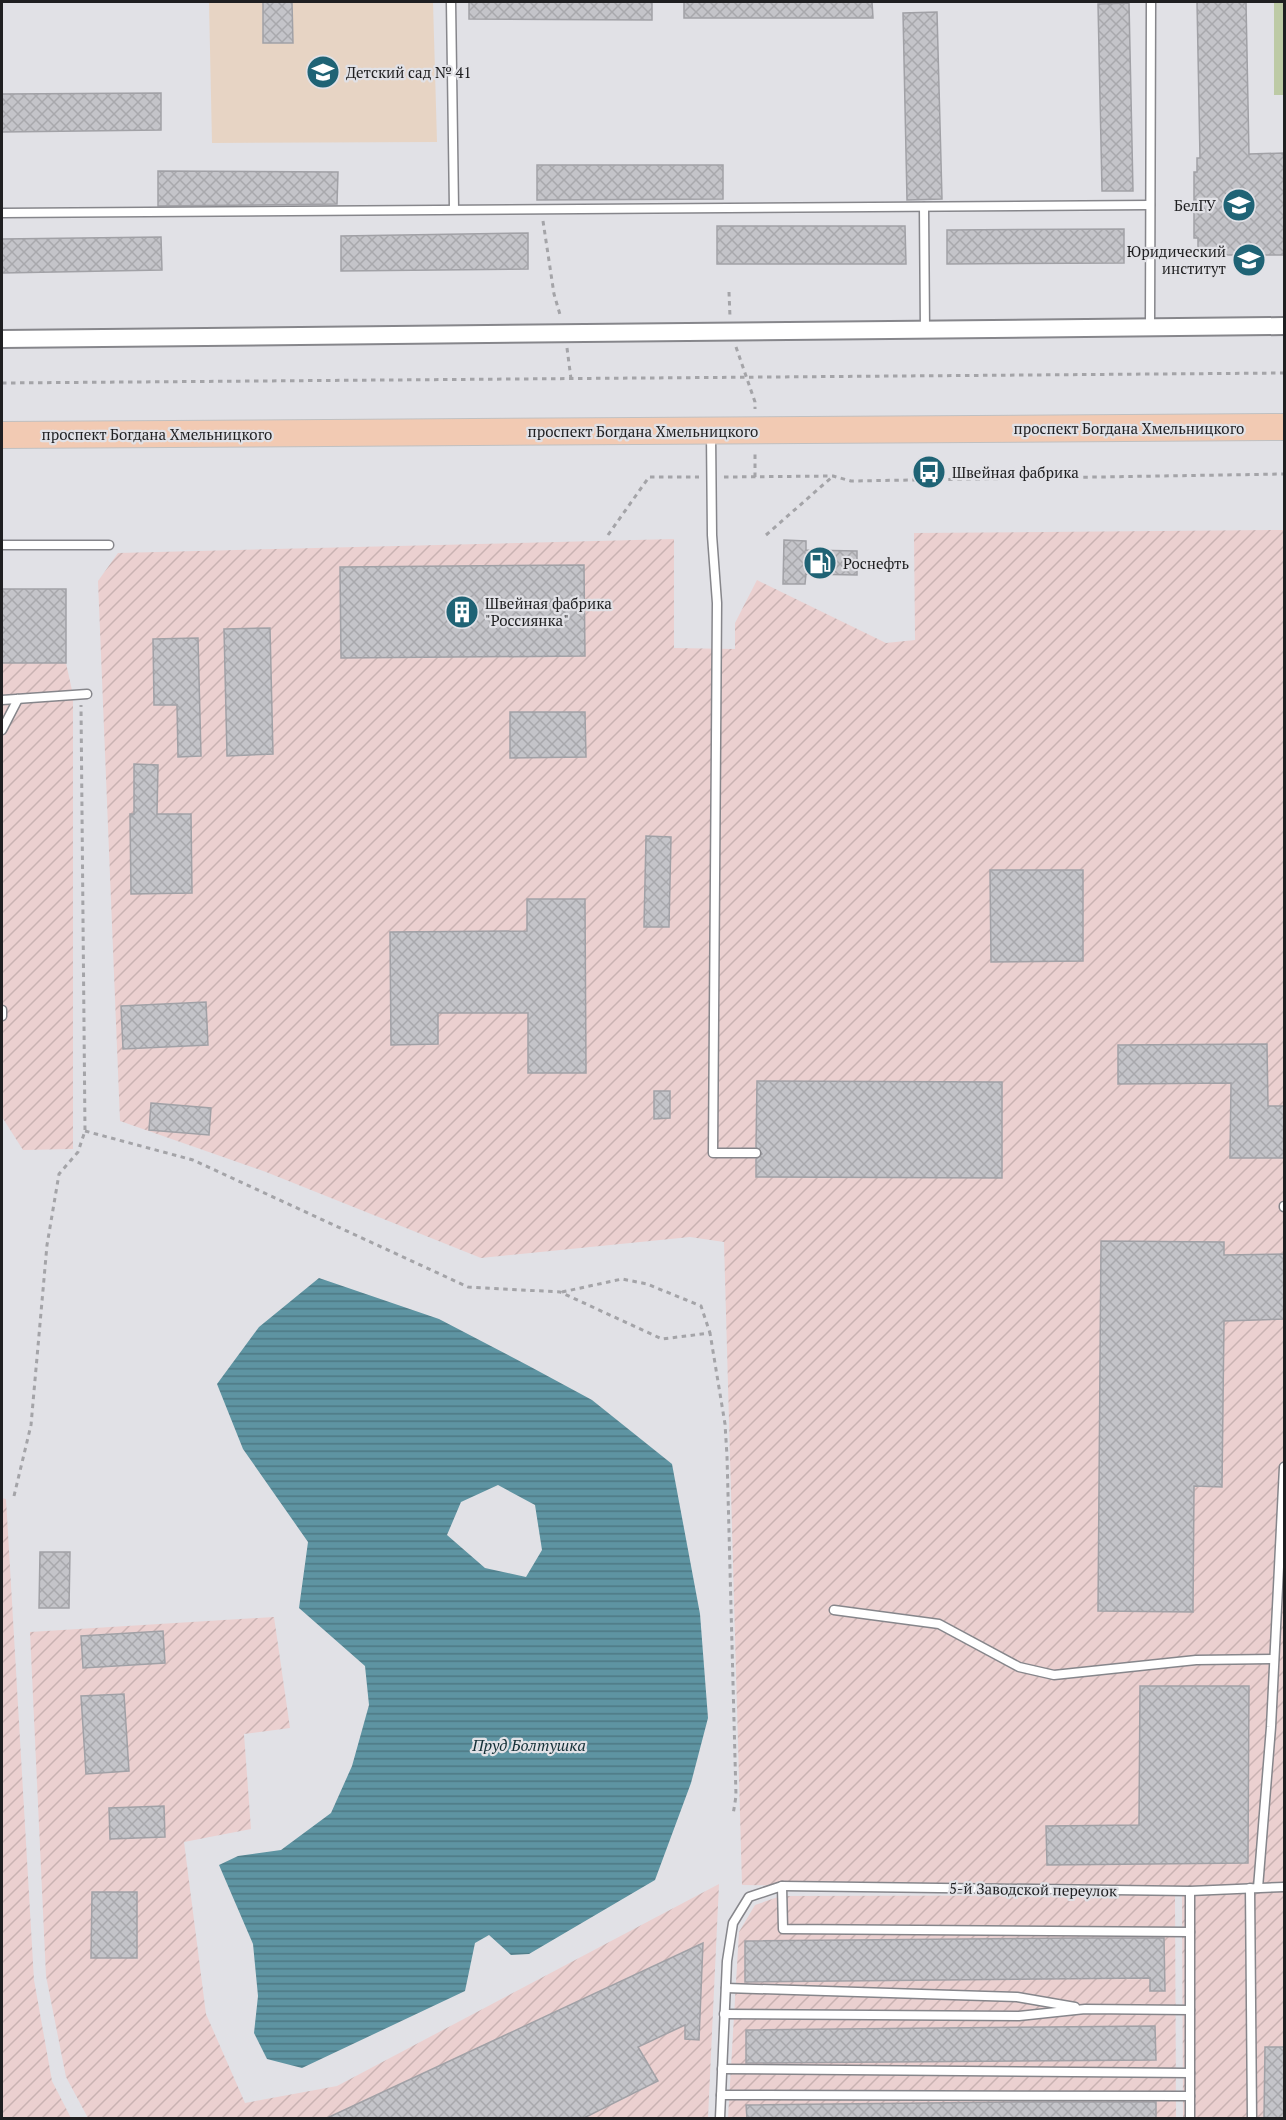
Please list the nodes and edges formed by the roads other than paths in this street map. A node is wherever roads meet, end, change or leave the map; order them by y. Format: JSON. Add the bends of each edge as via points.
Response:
{"nodes":[{"id":1,"x":451,"y":2,"type":"edge"},
{"id":2,"x":1151,"y":2,"type":"edge"},
{"id":3,"x":1150,"y":205,"type":"junction"},
{"id":4,"x":924,"y":207,"type":"junction"},
{"id":5,"x":454,"y":209,"type":"junction"},
{"id":6,"x":2,"y":213,"type":"edge"},
{"id":7,"x":1284,"y":326,"type":"edge"},
{"id":8,"x":1150,"y":328,"type":"junction"},
{"id":9,"x":925,"y":330,"type":"junction"},
{"id":10,"x":2,"y":339,"type":"edge"},
{"id":11,"x":1284,"y":427,"type":"edge"},
{"id":12,"x":711,"y":430,"type":"junction"},
{"id":13,"x":2,"y":435,"type":"edge"},
{"id":14,"x":2,"y":545,"type":"edge"},
{"id":15,"x":109,"y":545,"type":"dead end"},
{"id":16,"x":84,"y":694,"type":"road end"},
{"id":17,"x":18,"y":699,"type":"junction"},
{"id":18,"x":2,"y":700,"type":"edge"},
{"id":19,"x":2,"y":730,"type":"edge"},
{"id":20,"x":2,"y":1010,"type":"edge"},
{"id":21,"x":2,"y":1016,"type":"edge"},
{"id":22,"x":756,"y":1153,"type":"dead end"},
{"id":23,"x":1284,"y":1467,"type":"edge"},
{"id":24,"x":834,"y":1610,"type":"dead end"},
{"id":25,"x":1274,"y":1659,"type":"junction"},
{"id":26,"x":782,"y":1886,"type":"junction"},
{"id":27,"x":1284,"y":1887,"type":"edge"},
{"id":28,"x":1254,"y":1888,"type":"junction"},
{"id":29,"x":1190,"y":1891,"type":"junction"},
{"id":30,"x":1190,"y":1932,"type":"junction"},
{"id":31,"x":726,"y":1988,"type":"junction"},
{"id":32,"x":1085,"y":2009,"type":"junction"},
{"id":33,"x":1190,"y":2010,"type":"junction"},
{"id":34,"x":724,"y":2014,"type":"junction"},
{"id":35,"x":722,"y":2069,"type":"junction"},
{"id":36,"x":1190,"y":2073,"type":"junction"},
{"id":37,"x":721,"y":2095,"type":"junction"},
{"id":38,"x":1190,"y":2096,"type":"junction"},
{"id":39,"x":720,"y":2118,"type":"edge"},
{"id":40,"x":1190,"y":2118,"type":"edge"},
{"id":41,"x":1252,"y":2118,"type":"edge"}],
"edges":[{"from":1,"to":5,"type":"lane"},
{"from":2,"to":3,"type":"lane"},
{"from":3,"to":4,"type":"lane"},
{"from":3,"to":8,"type":"lane"},
{"from":4,"to":5,"type":"lane"},
{"from":4,"to":9,"type":"lane"},
{"from":5,"to":6,"type":"lane"},
{"from":7,"to":8,"type":"street"},
{"from":8,"to":9,"type":"street"},
{"from":9,"to":10,"type":"street"},
{"from":11,"to":12,"type":"main road","name":"проспект Богдана Хмельницкого"},
{"from":12,"to":13,"type":"main road","name":"проспект Богдана Хмельницкого"},
{"from":12,"to":22,"type":"lane","via":[[717,603],[713,1153]]},
{"from":14,"to":15,"type":"lane"},
{"from":16,"to":17,"type":"lane"},
{"from":17,"to":18,"type":"lane"},
{"from":17,"to":19,"type":"lane"},
{"from":20,"to":21,"type":"lane"},
{"from":23,"to":25,"type":"lane"},
{"from":24,"to":25,"type":"lane","via":[[939,1624],[1019,1667],[1054,1675],[1196,1660]]},
{"from":25,"to":28,"type":"lane"},
{"from":26,"to":29,"type":"lane","name":"5-й Заводской переулок"},
{"from":26,"to":30,"type":"lane","via":[[783,1929]]},
{"from":26,"to":31,"type":"lane","name":"5-й Заводской переулок","via":[[749,1897],[733,1923]]},
{"from":27,"to":28,"type":"lane","name":"5-й Заводской переулок"},
{"from":28,"to":29,"type":"lane","name":"5-й Заводской переулок"},
{"from":28,"to":41,"type":"lane"},
{"from":29,"to":30,"type":"lane"},
{"from":30,"to":33,"type":"lane"},
{"from":31,"to":32,"type":"lane","via":[[1017,1997]]},
{"from":31,"to":34,"type":"lane","name":"5-й Заводской переулок"},
{"from":32,"to":33,"type":"lane"},
{"from":32,"to":34,"type":"lane","via":[[1019,2016]]},
{"from":33,"to":36,"type":"lane"},
{"from":34,"to":35,"type":"lane","name":"5-й Заводской переулок"},
{"from":35,"to":36,"type":"lane"},
{"from":35,"to":37,"type":"lane","name":"5-й Заводской переулок"},
{"from":36,"to":38,"type":"lane"},
{"from":37,"to":38,"type":"lane"},
{"from":37,"to":39,"type":"lane","name":"5-й Заводской переулок"},
{"from":38,"to":40,"type":"lane"}]}
